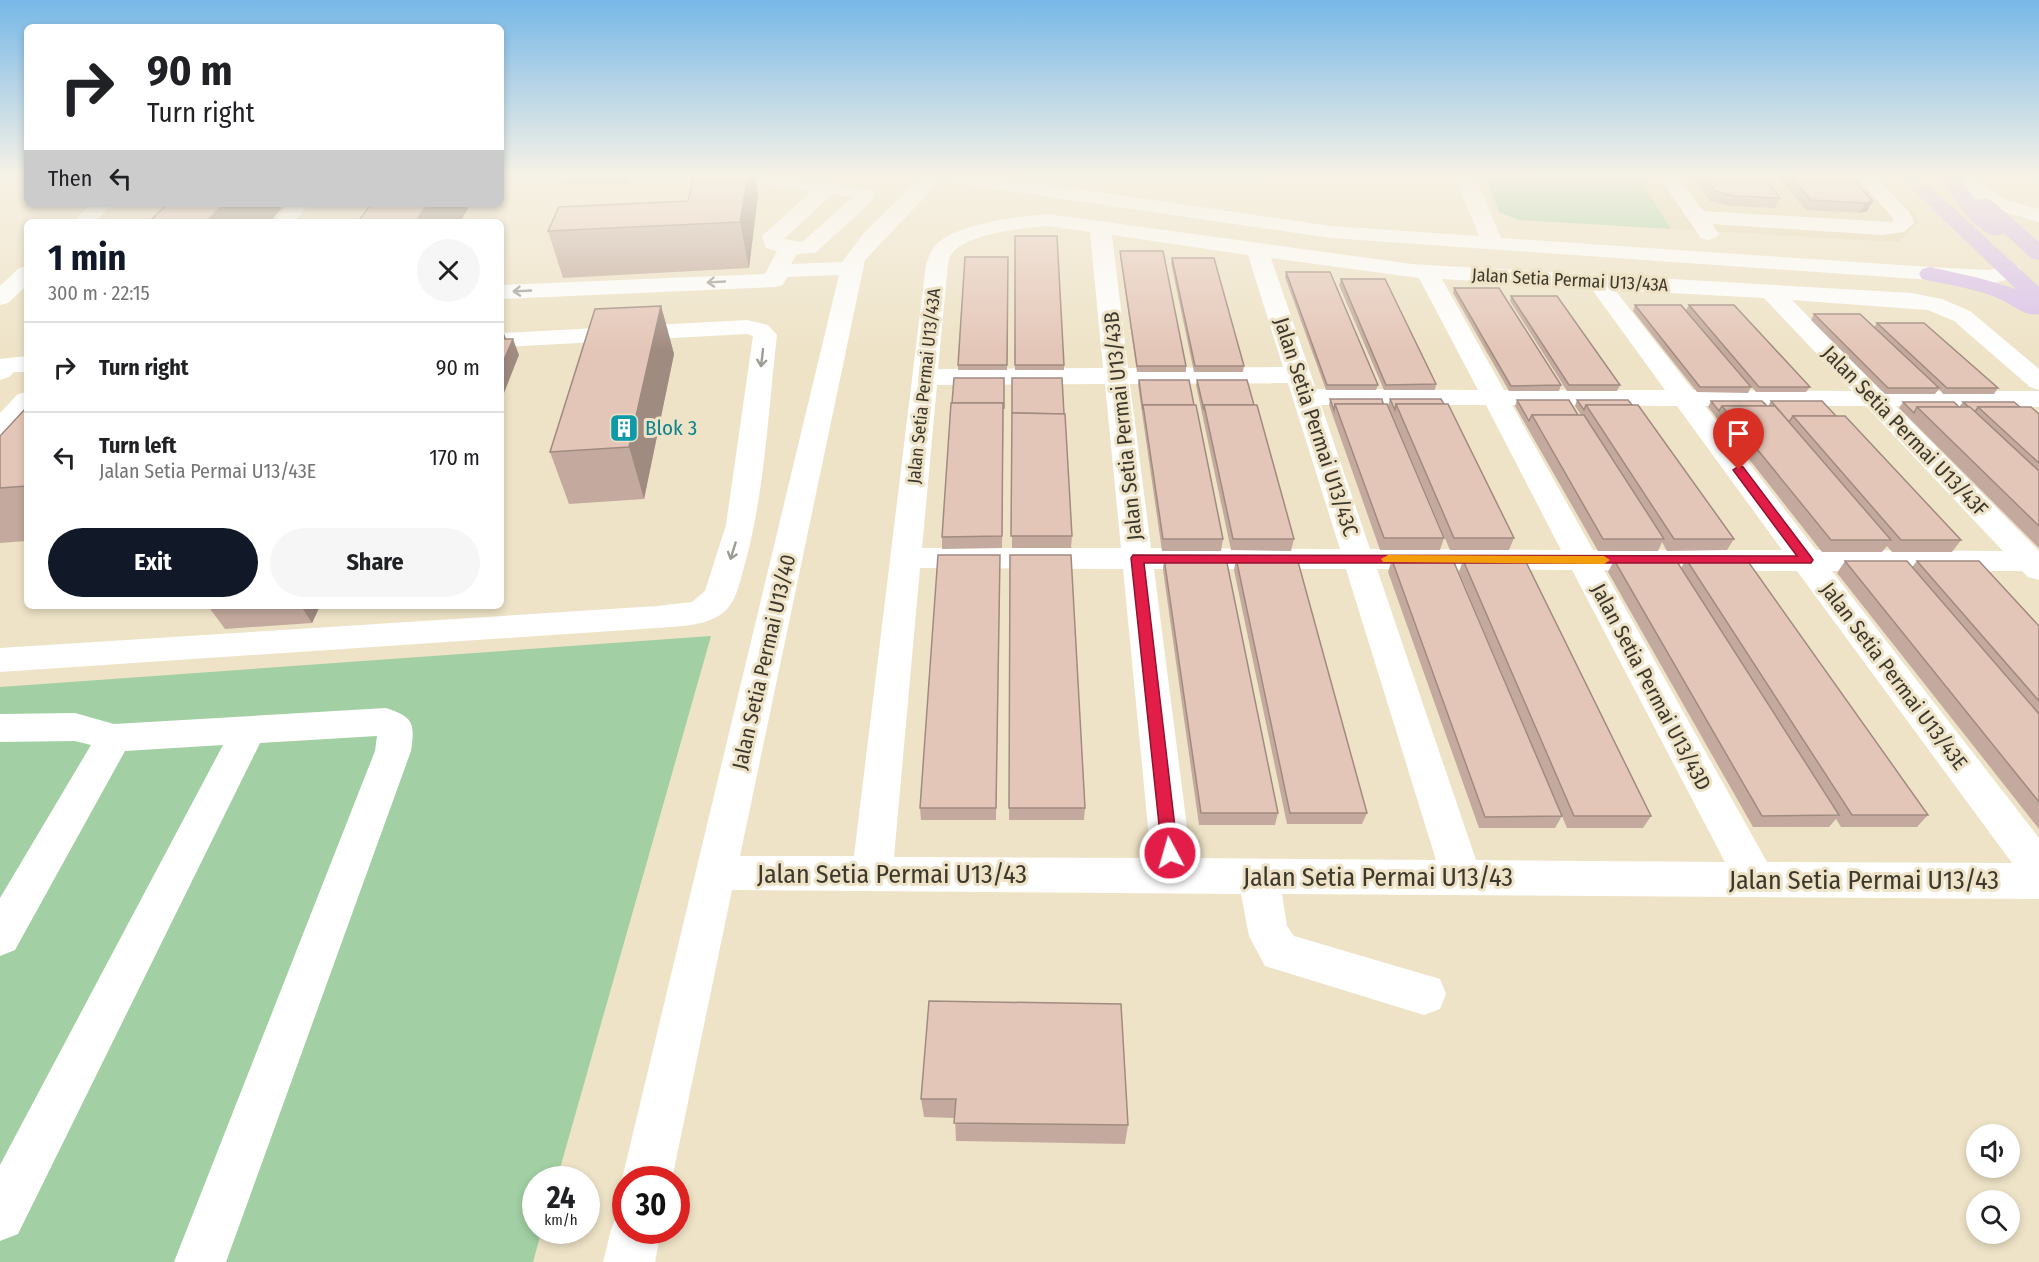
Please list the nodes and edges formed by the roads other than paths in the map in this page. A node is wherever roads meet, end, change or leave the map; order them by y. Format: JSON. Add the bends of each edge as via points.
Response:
{"nodes":[{"id":1,"x":777,"y":233,"type":"edge"},
{"id":2,"x":824,"y":233,"type":"edge"},
{"id":3,"x":877,"y":233,"type":"edge"},
{"id":4,"x":983,"y":233,"type":"edge"},
{"id":5,"x":1101,"y":233,"type":"edge"},
{"id":6,"x":1139,"y":233,"type":"edge"},
{"id":7,"x":1366,"y":233,"type":"edge"},
{"id":8,"x":1464,"y":233,"type":"edge"},
{"id":9,"x":1488,"y":233,"type":"edge"},
{"id":10,"x":1707,"y":233,"type":"edge"},
{"id":11,"x":1959,"y":233,"type":"edge"},
{"id":12,"x":1968,"y":233,"type":"edge"},
{"id":13,"x":1998,"y":233,"type":"edge"},
{"id":14,"x":2017,"y":233,"type":"edge"},
{"id":15,"x":2028,"y":233,"type":"edge"},
{"id":16,"x":1489,"y":236,"type":"junction"},
{"id":17,"x":2039,"y":246,"type":"edge"},
{"id":18,"x":790,"y":248,"type":"junction"},
{"id":19,"x":1258,"y":251,"type":"junction"},
{"id":20,"x":1719,"y":251,"type":"junction"},
{"id":21,"x":2039,"y":253,"type":"edge"},
{"id":22,"x":1924,"y":266,"type":"junction"},
{"id":23,"x":852,"y":268,"type":"junction"},
{"id":24,"x":1427,"y":272,"type":"junction"},
{"id":25,"x":2011,"y":272,"type":"junction"},
{"id":26,"x":776,"y":275,"type":"junction"},
{"id":27,"x":24,"y":276,"type":"edge"},
{"id":28,"x":1597,"y":281,"type":"junction"},
{"id":29,"x":2039,"y":282,"type":"edge"},
{"id":30,"x":504,"y":292,"type":"edge"},
{"id":31,"x":1771,"y":292,"type":"junction"},
{"id":32,"x":0,"y":298,"type":"edge"},
{"id":33,"x":2039,"y":298,"type":"edge"},
{"id":34,"x":2039,"y":313,"type":"edge"},
{"id":35,"x":504,"y":340,"type":"edge"},
{"id":36,"x":24,"y":364,"type":"edge"},
{"id":37,"x":0,"y":372,"type":"edge"},
{"id":38,"x":926,"y":376,"type":"junction"},
{"id":39,"x":1117,"y":376,"type":"junction"},
{"id":40,"x":2039,"y":382,"type":"edge"},
{"id":41,"x":1302,"y":386,"type":"junction"},
{"id":42,"x":1495,"y":397,"type":"junction"},
{"id":43,"x":1685,"y":398,"type":"junction"},
{"id":44,"x":1874,"y":398,"type":"junction"},
{"id":45,"x":2039,"y":399,"type":"edge"},
{"id":46,"x":904,"y":558,"type":"junction"},
{"id":47,"x":1137,"y":558,"type":"junction"},
{"id":48,"x":1359,"y":559,"type":"junction"},
{"id":49,"x":1583,"y":560,"type":"junction"},
{"id":50,"x":1807,"y":560,"type":"junction"},
{"id":51,"x":2036,"y":564,"type":"edge"},
{"id":52,"x":0,"y":660,"type":"edge"},
{"id":53,"x":0,"y":728,"type":"edge"},
{"id":54,"x":249,"y":730,"type":"junction"},
{"id":55,"x":114,"y":738,"type":"junction"},
{"id":56,"x":2039,"y":869,"type":"edge"},
{"id":57,"x":717,"y":873,"type":"junction"},
{"id":58,"x":872,"y":874,"type":"junction"},
{"id":59,"x":1173,"y":876,"type":"junction"},
{"id":60,"x":1260,"y":876,"type":"junction"},
{"id":61,"x":1462,"y":878,"type":"junction"},
{"id":62,"x":1755,"y":879,"type":"junction"},
{"id":63,"x":2039,"y":881,"type":"edge"},
{"id":64,"x":0,"y":937,"type":"edge"},
{"id":65,"x":1424,"y":993,"type":"dead end"},
{"id":66,"x":650,"y":1166,"type":"edge"},
{"id":67,"x":0,"y":1216,"type":"edge"},
{"id":68,"x":632,"y":1244,"type":"edge"},
{"id":69,"x":200,"y":1262,"type":"edge"},
{"id":70,"x":628,"y":1262,"type":"edge"}],
"edges":[{"from":1,"to":18,"type":"street","via":[[774,243]]},
{"from":2,"to":18,"type":"street","via":[[807,248]]},
{"from":3,"to":23,"type":"street","name":"Jalan Setia Permai U13/40","via":[[854,260]]},
{"from":4,"to":38,"type":"street","name":"Jalan Setia Permai U13/43A","via":[[965,237],[941,252]]},
{"from":5,"to":39,"type":"street","name":"Jalan Setia Permai U13/43B"},
{"from":6,"to":19,"type":"street","name":"Jalan Setia Permai U13/43A"},
{"from":7,"to":16,"type":"street"},
{"from":8,"to":16,"type":"street"},
{"from":9,"to":16,"type":"street"},
{"from":10,"to":20,"type":"street"},
{"from":11,"to":22,"type":"main road","via":[[1967,249]]},
{"from":12,"to":25,"type":"main road"},
{"from":13,"to":25,"type":"main road","via":[[2024,258],[2024,267]]},
{"from":14,"to":21,"type":"main road"},
{"from":15,"to":17,"type":"street"},
{"from":16,"to":20,"type":"street"},
{"from":18,"to":26,"type":"street"},
{"from":19,"to":24,"type":"street","name":"Jalan Setia Permai U13/43A"},
{"from":19,"to":41,"type":"street","name":"Jalan Setia Permai U13/43C"},
{"from":20,"to":22,"type":"street"},
{"from":22,"to":25,"type":"street","via":[[1989,277]]},
{"from":22,"to":34,"type":"main road","via":[[2018,298]]},
{"from":23,"to":26,"type":"street"},
{"from":23,"to":57,"type":"street","name":"Jalan Setia Permai U13/40"},
{"from":24,"to":28,"type":"street","name":"Jalan Setia Permai U13/43A"},
{"from":24,"to":42,"type":"street","name":"Jalan Setia Permai U13/43D"},
{"from":25,"to":29,"type":"main road"},
{"from":25,"to":33,"type":"main road"},
{"from":26,"to":30,"type":"street","one_way":true},
{"from":27,"to":32,"type":"street"},
{"from":28,"to":31,"type":"street","name":"Jalan Setia Permai U13/43A"},
{"from":28,"to":43,"type":"street","name":"Jalan Setia Permai U13/43E"},
{"from":31,"to":40,"type":"street","name":"Jalan Setia Permai U13/43A","via":[[1934,304],[1962,316]]},
{"from":31,"to":44,"type":"street","name":"Jalan Setia Permai U13/43F"},
{"from":35,"to":52,"type":"street","one_way":true,"via":[[757,328],[765,335],[741,525],[721,591],[706,609],[657,617]]},
{"from":36,"to":37,"type":"street","via":[[8,365]]},
{"from":38,"to":39,"type":"street"},
{"from":38,"to":46,"type":"street","name":"Jalan Setia Permai U13/43A"},
{"from":39,"to":41,"type":"street"},
{"from":39,"to":47,"type":"street","name":"Jalan Setia Permai U13/43B"},
{"from":41,"to":42,"type":"street"},
{"from":41,"to":48,"type":"street","name":"Jalan Setia Permai U13/43C"},
{"from":42,"to":43,"type":"street"},
{"from":42,"to":49,"type":"street","name":"Jalan Setia Permai U13/43D"},
{"from":43,"to":44,"type":"street"},
{"from":43,"to":50,"type":"street","name":"Jalan Setia Permai U13/43E"},
{"from":44,"to":45,"type":"street"},
{"from":44,"to":51,"type":"street","name":"Jalan Setia Permai U13/43F"},
{"from":46,"to":47,"type":"street"},
{"from":46,"to":58,"type":"street","name":"Jalan Setia Permai U13/43A"},
{"from":47,"to":48,"type":"street"},
{"from":47,"to":59,"type":"street","name":"Jalan Setia Permai U13/43B"},
{"from":48,"to":49,"type":"street"},
{"from":48,"to":61,"type":"street","name":"Jalan Setia Permai U13/43C"},
{"from":49,"to":50,"type":"street"},
{"from":49,"to":62,"type":"street","name":"Jalan Setia Permai U13/43D"},
{"from":50,"to":51,"type":"street"},
{"from":50,"to":56,"type":"street","name":"Jalan Setia Permai U13/43E"},
{"from":53,"to":55,"type":"street","via":[[75,727]]},
{"from":54,"to":55,"type":"street"},
{"from":54,"to":67,"type":"street"},
{"from":54,"to":69,"type":"street","via":[[386,722],[396,730],[393,751]]},
{"from":55,"to":64,"type":"street"},
{"from":57,"to":58,"type":"street","name":"Jalan Setia Permai U13/43"},
{"from":57,"to":66,"type":"street","name":"Jalan Setia Permai U13/40"},
{"from":58,"to":59,"type":"street","name":"Jalan Setia Permai U13/43"},
{"from":59,"to":60,"type":"street","name":"Jalan Setia Permai U13/43"},
{"from":60,"to":61,"type":"street","name":"Jalan Setia Permai U13/43"},
{"from":60,"to":65,"type":"street","via":[[1267,928],[1280,952]]},
{"from":61,"to":62,"type":"street","name":"Jalan Setia Permai U13/43"},
{"from":62,"to":63,"type":"street","name":"Jalan Setia Permai U13/43"},
{"from":68,"to":70,"type":"street"}]}
